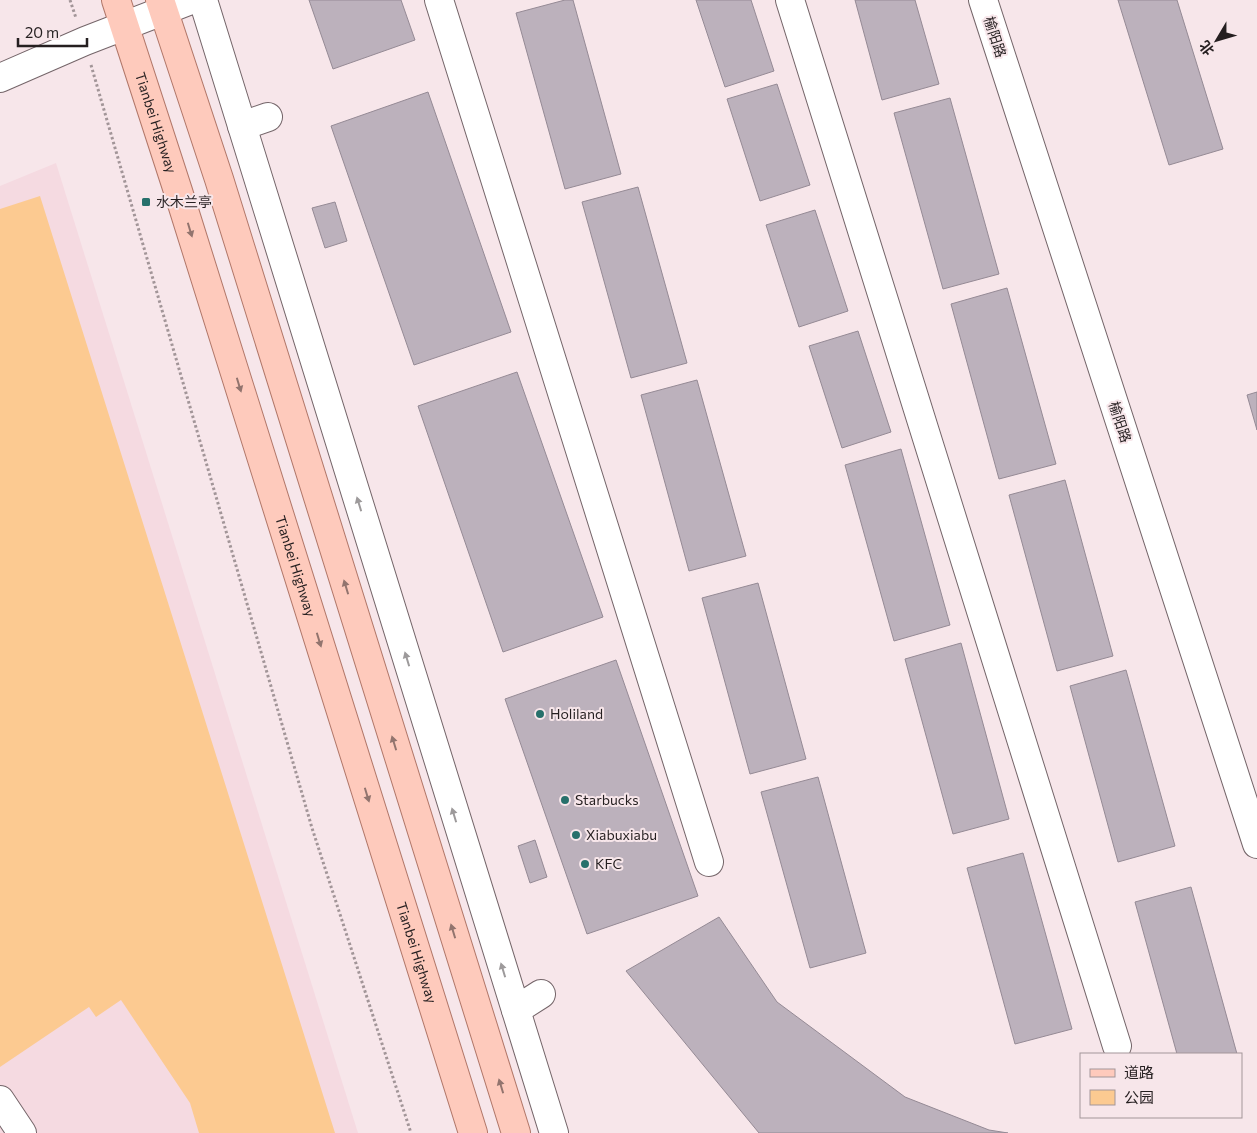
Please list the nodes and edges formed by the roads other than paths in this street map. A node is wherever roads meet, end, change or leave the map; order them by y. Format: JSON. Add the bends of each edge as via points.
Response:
{"nodes":[{"id":1,"x":116,"y":0,"type":"edge"},
{"id":2,"x":191,"y":0,"type":"edge"},
{"id":3,"x":203,"y":0,"type":"edge"},
{"id":4,"x":438,"y":0,"type":"edge"},
{"id":5,"x":790,"y":0,"type":"edge"},
{"id":6,"x":983,"y":0,"type":"edge"},
{"id":7,"x":161,"y":6,"type":"edge"},
{"id":8,"x":124,"y":26,"type":"junction"},
{"id":9,"x":0,"y":78,"type":"edge"},
{"id":10,"x":268,"y":117,"type":"dead end"},
{"id":11,"x":242,"y":126,"type":"junction"},
{"id":12,"x":1257,"y":844,"type":"edge"},
{"id":13,"x":709,"y":862,"type":"dead end"},
{"id":14,"x":542,"y":994,"type":"dead end"},
{"id":15,"x":516,"y":1010,"type":"junction"},
{"id":16,"x":1117,"y":1046,"type":"dead end"},
{"id":17,"x":0,"y":1100,"type":"edge"},
{"id":18,"x":22,"y":1133,"type":"edge"},
{"id":19,"x":474,"y":1133,"type":"edge"},
{"id":20,"x":516,"y":1133,"type":"edge"},
{"id":21,"x":554,"y":1133,"type":"edge"}],
"edges":[{"from":1,"to":8,"type":"main road","name":"Tianbei Highway"},
{"from":2,"to":7,"type":"street"},
{"from":3,"to":11,"type":"street"},
{"from":4,"to":13,"type":"street"},
{"from":5,"to":16,"type":"street"},
{"from":6,"to":12,"type":"street","name":"榆阳路"},
{"from":7,"to":8,"type":"street"},
{"from":20,"to":7,"type":"main road","one_way":true,"via":[[219,179]]},
{"from":8,"to":9,"type":"street"},
{"from":8,"to":19,"type":"main road","name":"Tianbei Highway","one_way":true},
{"from":10,"to":11,"type":"street"},
{"from":15,"to":11,"type":"street","one_way":true},
{"from":14,"to":15,"type":"street"},
{"from":15,"to":21,"type":"street"},
{"from":17,"to":18,"type":"street"}]}
